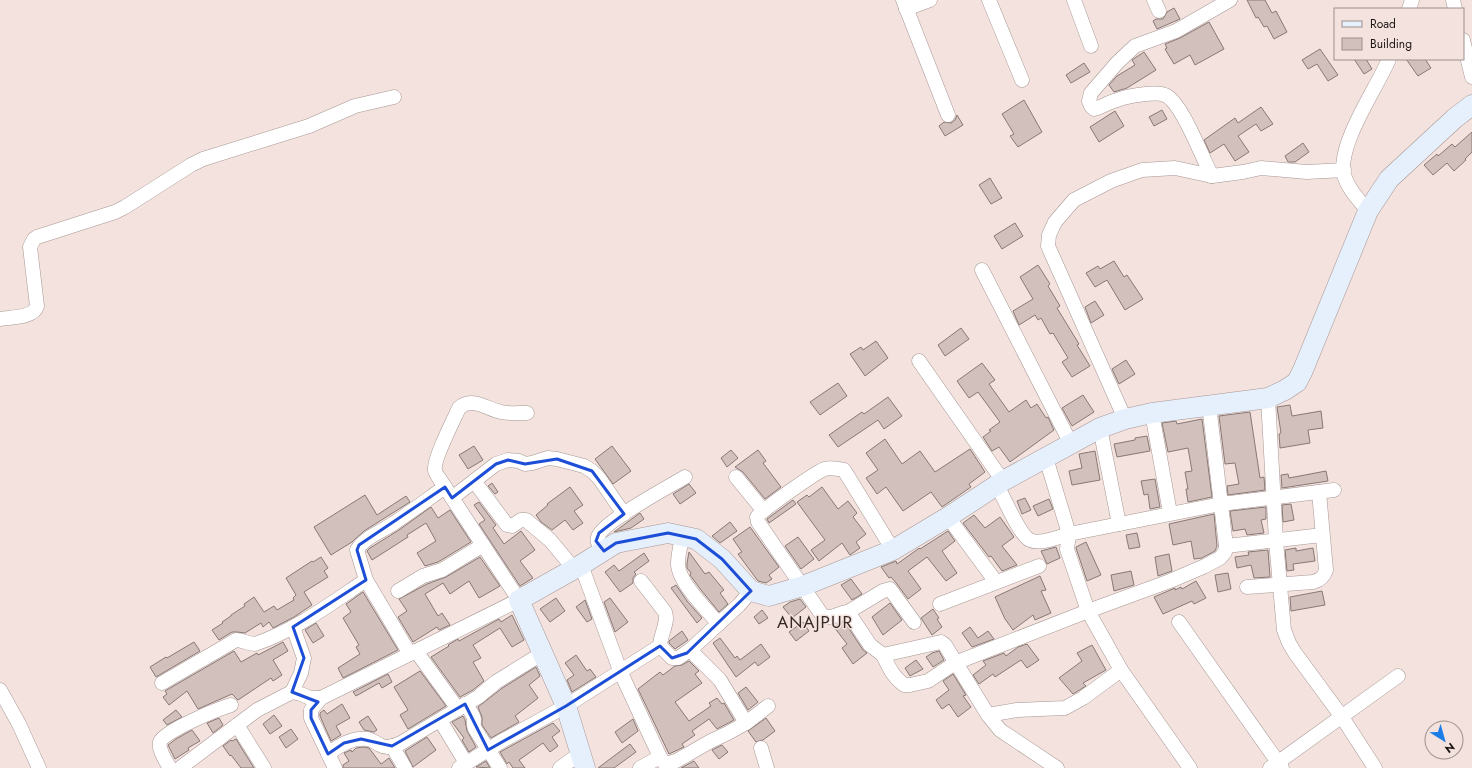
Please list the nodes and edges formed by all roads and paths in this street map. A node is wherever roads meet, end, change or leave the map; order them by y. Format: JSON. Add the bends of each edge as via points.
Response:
{"nodes":[{"id":1,"x":930,"y":0,"type":"edge"},
{"id":2,"x":989,"y":0,"type":"edge"},
{"id":3,"x":1074,"y":0,"type":"edge"},
{"id":4,"x":1230,"y":0,"type":"edge"},
{"id":5,"x":905,"y":4,"type":"edge"},
{"id":6,"x":1464,"y":44,"type":"edge"},
{"id":7,"x":1091,"y":46,"type":"dead end"},
{"id":8,"x":1388,"y":60,"type":"edge"},
{"id":9,"x":1472,"y":76,"type":"edge"},
{"id":10,"x":1022,"y":80,"type":"dead end"},
{"id":11,"x":394,"y":97,"type":"dead end"},
{"id":12,"x":1472,"y":105,"type":"edge"},
{"id":13,"x":948,"y":115,"type":"dead end"},
{"id":14,"x":1344,"y":170,"type":"junction"},
{"id":15,"x":1212,"y":176,"type":"junction"},
{"id":16,"x":1368,"y":211,"type":"junction"},
{"id":17,"x":982,"y":270,"type":"dead end"},
{"id":18,"x":0,"y":319,"type":"edge"},
{"id":19,"x":919,"y":361,"type":"dead end"},
{"id":20,"x":1268,"y":398,"type":"junction"},
{"id":21,"x":1209,"y":405,"type":"junction"},
{"id":22,"x":527,"y":413,"type":"dead end"},
{"id":23,"x":1152,"y":413,"type":"junction"},
{"id":24,"x":1125,"y":419,"type":"junction"},
{"id":25,"x":1100,"y":428,"type":"junction"},
{"id":26,"x":1071,"y":444,"type":"junction"},
{"id":27,"x":1046,"y":458,"type":"junction"},
{"id":28,"x":685,"y":477,"type":"dead end"},
{"id":29,"x":736,"y":477,"type":"dead end"},
{"id":30,"x":474,"y":481,"type":"junction"},
{"id":31,"x":1000,"y":483,"type":"junction"},
{"id":32,"x":1334,"y":490,"type":"dead end"},
{"id":33,"x":1319,"y":492,"type":"junction"},
{"id":34,"x":449,"y":493,"type":"junction"},
{"id":35,"x":1274,"y":498,"type":"junction"},
{"id":36,"x":1221,"y":504,"type":"junction"},
{"id":37,"x":764,"y":510,"type":"junction"},
{"id":38,"x":1170,"y":513,"type":"junction"},
{"id":39,"x":624,"y":514,"type":"junction"},
{"id":40,"x":948,"y":517,"type":"junction"},
{"id":41,"x":1119,"y":524,"type":"junction"},
{"id":42,"x":1069,"y":534,"type":"junction"},
{"id":43,"x":1322,"y":535,"type":"junction"},
{"id":44,"x":682,"y":536,"type":"junction"},
{"id":45,"x":1276,"y":541,"type":"junction"},
{"id":46,"x":483,"y":545,"type":"junction"},
{"id":47,"x":1226,"y":546,"type":"junction"},
{"id":48,"x":893,"y":550,"type":"junction"},
{"id":49,"x":604,"y":551,"type":"junction"},
{"id":50,"x":1038,"y":566,"type":"dead end"},
{"id":51,"x":578,"y":567,"type":"junction"},
{"id":52,"x":366,"y":580,"type":"junction"},
{"id":53,"x":641,"y":581,"type":"dead end"},
{"id":54,"x":996,"y":582,"type":"junction"},
{"id":55,"x":1279,"y":585,"type":"junction"},
{"id":56,"x":803,"y":586,"type":"junction"},
{"id":57,"x":1247,"y":587,"type":"dead end"},
{"id":58,"x":398,"y":591,"type":"dead end"},
{"id":59,"x":751,"y":591,"type":"junction"},
{"id":60,"x":519,"y":600,"type":"junction"},
{"id":61,"x":940,"y":604,"type":"dead end"},
{"id":62,"x":1088,"y":611,"type":"junction"},
{"id":63,"x":848,"y":612,"type":"junction"},
{"id":64,"x":914,"y":622,"type":"dead end"},
{"id":65,"x":1180,"y":622,"type":"dead end"},
{"id":66,"x":719,"y":624,"type":"junction"},
{"id":67,"x":293,"y":627,"type":"junction"},
{"id":68,"x":660,"y":646,"type":"junction"},
{"id":69,"x":690,"y":650,"type":"junction"},
{"id":70,"x":413,"y":653,"type":"junction"},
{"id":71,"x":543,"y":653,"type":"junction"},
{"id":72,"x":883,"y":655,"type":"junction"},
{"id":73,"x":955,"y":663,"type":"junction"},
{"id":74,"x":1121,"y":670,"type":"junction"},
{"id":75,"x":621,"y":673,"type":"junction"},
{"id":76,"x":1398,"y":676,"type":"dead end"},
{"id":77,"x":162,"y":683,"type":"dead end"},
{"id":78,"x":0,"y":690,"type":"edge"},
{"id":79,"x":292,"y":692,"type":"junction"},
{"id":80,"x":321,"y":698,"type":"junction"},
{"id":81,"x":231,"y":705,"type":"dead end"},
{"id":82,"x":462,"y":706,"type":"junction"},
{"id":83,"x":566,"y":706,"type":"junction"},
{"id":84,"x":768,"y":706,"type":"dead end"},
{"id":85,"x":1342,"y":717,"type":"junction"},
{"id":86,"x":440,"y":720,"type":"junction"},
{"id":87,"x":994,"y":722,"type":"junction"},
{"id":88,"x":746,"y":723,"type":"junction"},
{"id":89,"x":237,"y":725,"type":"junction"},
{"id":90,"x":392,"y":746,"type":"junction"},
{"id":91,"x":761,"y":748,"type":"dead end"},
{"id":92,"x":488,"y":750,"type":"junction"},
{"id":93,"x":328,"y":754,"type":"junction"},
{"id":94,"x":660,"y":757,"type":"junction"},
{"id":95,"x":583,"y":760,"type":"edge"},
{"id":96,"x":462,"y":766,"type":"edge"},
{"id":97,"x":1277,"y":766,"type":"edge"},
{"id":98,"x":39,"y":768,"type":"edge"},
{"id":99,"x":170,"y":768,"type":"edge"},
{"id":100,"x":180,"y":768,"type":"edge"},
{"id":101,"x":264,"y":768,"type":"edge"},
{"id":102,"x":335,"y":768,"type":"edge"},
{"id":103,"x":405,"y":768,"type":"edge"},
{"id":104,"x":500,"y":768,"type":"edge"},
{"id":105,"x":560,"y":768,"type":"edge"},
{"id":106,"x":640,"y":768,"type":"edge"},
{"id":107,"x":767,"y":768,"type":"edge"},
{"id":108,"x":1057,"y":768,"type":"edge"},
{"id":109,"x":1190,"y":768,"type":"edge"},
{"id":110,"x":1375,"y":768,"type":"edge"}],
"edges":[{"from":1,"to":5,"type":"street"},
{"from":2,"to":10,"type":"street"},
{"from":3,"to":7,"type":"street"},
{"from":4,"to":15,"type":"street","via":[[1176,31],[1135,46],[1100,82],[1091,93],[1089,101],[1094,109],[1129,96],[1164,94],[1173,101],[1184,117]]},
{"from":5,"to":13,"type":"street"},
{"from":6,"to":9,"type":"street"},
{"from":8,"to":14,"type":"street","via":[[1348,143]]},
{"from":11,"to":18,"type":"street","via":[[355,106],[309,126],[203,159],[115,212],[37,237],[30,247],[36,309],[30,314]]},
{"from":12,"to":16,"type":"main road","via":[[1389,179]]},
{"from":14,"to":15,"type":"street","via":[[1307,172],[1261,168]]},
{"from":14,"to":16,"type":"street","via":[[1352,192]]},
{"from":15,"to":24,"type":"street","via":[[1175,168],[1142,170],[1111,181],[1074,200],[1055,222],[1049,235],[1048,246]]},
{"from":16,"to":20,"type":"main road","via":[[1297,382]]},
{"from":17,"to":26,"type":"street"},
{"from":19,"to":31,"type":"street"},
{"from":20,"to":21,"type":"main road"},
{"from":20,"to":35,"type":"street"},
{"from":21,"to":23,"type":"main road"},
{"from":21,"to":36,"type":"street"},
{"from":22,"to":34,"type":"street","via":[[502,413],[474,403],[459,408],[437,456],[434,470]]},
{"from":23,"to":24,"type":"main road"},
{"from":23,"to":38,"type":"street"},
{"from":24,"to":25,"type":"main road"},
{"from":25,"to":26,"type":"main road"},
{"from":25,"to":41,"type":"street"},
{"from":26,"to":27,"type":"main road"},
{"from":27,"to":31,"type":"main road"},
{"from":27,"to":42,"type":"street"},
{"from":28,"to":39,"type":"street"},
{"from":29,"to":37,"type":"street"},
{"from":30,"to":34,"type":"street"},
{"from":30,"to":39,"type":"street","via":[[496,464],[508,460],[525,464],[548,458],[557,459],[584,466],[592,471]]},
{"from":30,"to":51,"type":"street","via":[[507,525],[512,526],[526,520]]},
{"from":31,"to":40,"type":"main road"},
{"from":31,"to":42,"type":"street","via":[[1021,531],[1030,540],[1044,541]]},
{"from":32,"to":33,"type":"street"},
{"from":33,"to":35,"type":"street"},
{"from":33,"to":43,"type":"street"},
{"from":34,"to":46,"type":"street"},
{"from":34,"to":52,"type":"street","via":[[359,545],[357,550]]},
{"from":35,"to":36,"type":"street"},
{"from":35,"to":45,"type":"street"},
{"from":36,"to":38,"type":"street"},
{"from":36,"to":47,"type":"street"},
{"from":37,"to":48,"type":"street","via":[[825,469],[844,470]]},
{"from":37,"to":56,"type":"street","via":[[757,517],[758,522]]},
{"from":38,"to":41,"type":"street"},
{"from":39,"to":49,"type":"street","via":[[599,533],[598,543]]},
{"from":40,"to":48,"type":"main road"},
{"from":40,"to":54,"type":"street"},
{"from":41,"to":42,"type":"street"},
{"from":42,"to":62,"type":"street","via":[[1068,554]]},
{"from":43,"to":45,"type":"street"},
{"from":43,"to":55,"type":"street","via":[[1326,570],[1322,578],[1313,582]]},
{"from":44,"to":49,"type":"main road","via":[[668,534],[640,538],[616,543]]},
{"from":44,"to":59,"type":"main road","via":[[696,539],[722,559]]},
{"from":44,"to":66,"type":"street","via":[[678,564],[680,574]]},
{"from":45,"to":47,"type":"street"},
{"from":45,"to":55,"type":"street"},
{"from":46,"to":58,"type":"street","via":[[442,570],[423,576]]},
{"from":46,"to":60,"type":"street"},
{"from":47,"to":62,"type":"street","via":[[1220,558],[1205,566]]},
{"from":48,"to":56,"type":"main road"},
{"from":49,"to":51,"type":"main road"},
{"from":50,"to":54,"type":"street"},
{"from":51,"to":60,"type":"main road"},
{"from":51,"to":75,"type":"street"},
{"from":52,"to":67,"type":"street"},
{"from":52,"to":70,"type":"street"},
{"from":53,"to":68,"type":"street","via":[[665,612]]},
{"from":54,"to":61,"type":"street"},
{"from":55,"to":57,"type":"street"},
{"from":55,"to":85,"type":"street","via":[[1284,630],[1289,643]]},
{"from":56,"to":59,"type":"main road","via":[[769,596]]},
{"from":56,"to":63,"type":"street","via":[[825,617]]},
{"from":59,"to":66,"type":"street"},
{"from":60,"to":70,"type":"street"},
{"from":60,"to":71,"type":"main road"},
{"from":62,"to":73,"type":"street"},
{"from":62,"to":74,"type":"street"},
{"from":63,"to":64,"type":"street","via":[[890,589]]},
{"from":63,"to":72,"type":"street","via":[[870,645]]},
{"from":65,"to":97,"type":"street"},
{"from":66,"to":69,"type":"street"},
{"from":67,"to":77,"type":"street","via":[[255,644],[236,640]]},
{"from":67,"to":79,"type":"street","via":[[304,658],[301,673]]},
{"from":68,"to":69,"type":"street","via":[[672,658],[678,658]]},
{"from":68,"to":75,"type":"street"},
{"from":69,"to":88,"type":"street","via":[[720,680]]},
{"from":70,"to":80,"type":"street"},
{"from":70,"to":82,"type":"street"},
{"from":71,"to":82,"type":"street"},
{"from":71,"to":83,"type":"main road"},
{"from":72,"to":73,"type":"street","via":[[941,642]]},
{"from":72,"to":73,"type":"street","via":[[892,674],[904,685],[928,681]]},
{"from":73,"to":87,"type":"street"},
{"from":74,"to":87,"type":"street","via":[[1065,708],[1017,710]]},
{"from":74,"to":109,"type":"street"},
{"from":75,"to":83,"type":"street"},
{"from":75,"to":94,"type":"street"},
{"from":76,"to":85,"type":"street"},
{"from":78,"to":98,"type":"street"},
{"from":79,"to":80,"type":"street","via":[[310,698]]},
{"from":79,"to":89,"type":"street","via":[[257,710]]},
{"from":80,"to":93,"type":"street","via":[[312,710],[311,718]]},
{"from":81,"to":99,"type":"street","via":[[213,711],[162,738],[161,748]]},
{"from":82,"to":86,"type":"street"},
{"from":82,"to":92,"type":"street","via":[[472,714],[475,729]]},
{"from":83,"to":92,"type":"street"},
{"from":83,"to":95,"type":"main road"},
{"from":84,"to":88,"type":"street"},
{"from":85,"to":97,"type":"street"},
{"from":85,"to":110,"type":"street"},
{"from":86,"to":90,"type":"street"},
{"from":86,"to":96,"type":"street"},
{"from":87,"to":108,"type":"street"},
{"from":88,"to":94,"type":"street","via":[[676,761],[665,764]]},
{"from":89,"to":100,"type":"street"},
{"from":89,"to":101,"type":"street"},
{"from":90,"to":93,"type":"street","via":[[386,747],[369,739],[361,739],[344,743]]},
{"from":90,"to":103,"type":"street"},
{"from":91,"to":107,"type":"street"},
{"from":92,"to":96,"type":"street"},
{"from":92,"to":104,"type":"street"},
{"from":93,"to":102,"type":"street"},
{"from":94,"to":106,"type":"street"},
{"from":95,"to":105,"type":"street"}]}
